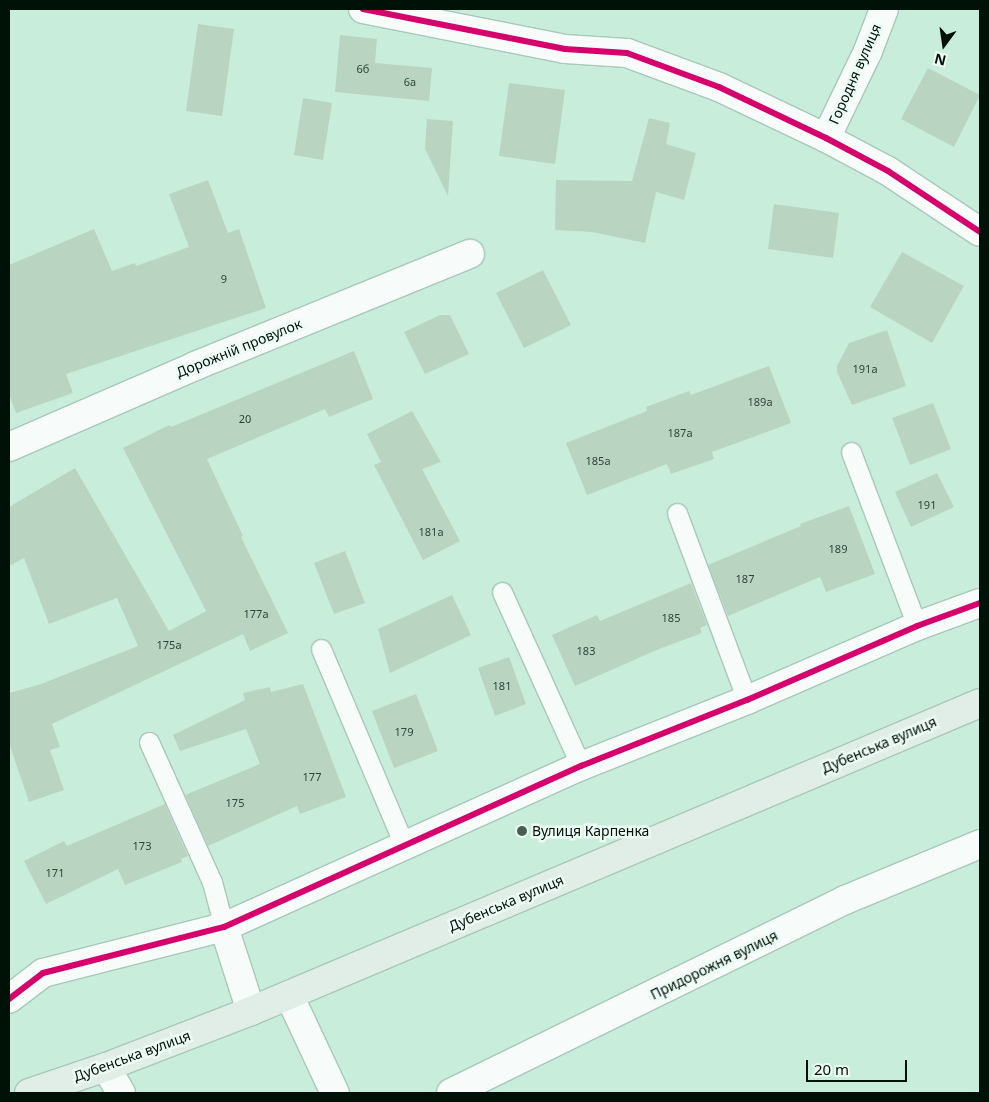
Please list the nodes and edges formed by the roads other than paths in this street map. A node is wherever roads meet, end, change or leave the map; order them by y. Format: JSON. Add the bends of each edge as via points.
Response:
{"nodes":[{"id":1,"x":363,"y":9,"type":"edge"},
{"id":2,"x":884,"y":9,"type":"edge"},
{"id":3,"x":826,"y":138,"type":"junction"},
{"id":4,"x":980,"y":232,"type":"edge"},
{"id":5,"x":470,"y":254,"type":"dead end"},
{"id":6,"x":9,"y":446,"type":"edge"},
{"id":7,"x":850,"y":452,"type":"dead end"},
{"id":8,"x":677,"y":513,"type":"dead end"},
{"id":9,"x":502,"y":592,"type":"dead end"},
{"id":10,"x":980,"y":603,"type":"edge"},
{"id":11,"x":917,"y":626,"type":"junction"},
{"id":12,"x":321,"y":649,"type":"dead end"},
{"id":13,"x":747,"y":700,"type":"junction"},
{"id":14,"x":980,"y":703,"type":"edge"},
{"id":15,"x":149,"y":742,"type":"dead end"},
{"id":16,"x":581,"y":766,"type":"junction"},
{"id":17,"x":980,"y":844,"type":"edge"},
{"id":18,"x":404,"y":845,"type":"junction"},
{"id":19,"x":224,"y":927,"type":"junction"},
{"id":20,"x":289,"y":995,"type":"junction"},
{"id":21,"x":9,"y":999,"type":"edge"},
{"id":22,"x":251,"y":1011,"type":"junction"},
{"id":23,"x":106,"y":1067,"type":"junction"},
{"id":24,"x":29,"y":1093,"type":"edge"},
{"id":25,"x":121,"y":1093,"type":"edge"},
{"id":26,"x":335,"y":1093,"type":"edge"},
{"id":27,"x":451,"y":1093,"type":"edge"}],
"edges":[{"from":1,"to":3,"type":"street","via":[[565,49],[627,53],[720,87]]},
{"from":2,"to":3,"type":"street","name":"Городня вулиця","via":[[868,52]]},
{"from":3,"to":4,"type":"street","via":[[888,171]]},
{"from":5,"to":6,"type":"street","name":"Дорожній провулок"},
{"from":7,"to":11,"type":"lane"},
{"from":8,"to":13,"type":"lane"},
{"from":9,"to":16,"type":"lane"},
{"from":10,"to":11,"type":"street"},
{"from":11,"to":13,"type":"street"},
{"from":12,"to":18,"type":"lane"},
{"from":13,"to":16,"type":"street"},
{"from":14,"to":20,"type":"main road","name":"Дубенська вулиця"},
{"from":15,"to":19,"type":"lane","via":[[212,882]]},
{"from":16,"to":18,"type":"street"},
{"from":17,"to":27,"type":"street","name":"Придорожня вулиця","via":[[844,900]]},
{"from":18,"to":19,"type":"street"},
{"from":19,"to":21,"type":"street","via":[[43,973]]},
{"from":19,"to":22,"type":"street"},
{"from":20,"to":22,"type":"main road","name":"Дубенська вулиця"},
{"from":20,"to":26,"type":"street"},
{"from":22,"to":23,"type":"main road","name":"Дубенська вулиця"},
{"from":23,"to":24,"type":"main road","name":"Дубенська вулиця"},
{"from":23,"to":25,"type":"street"}]}
